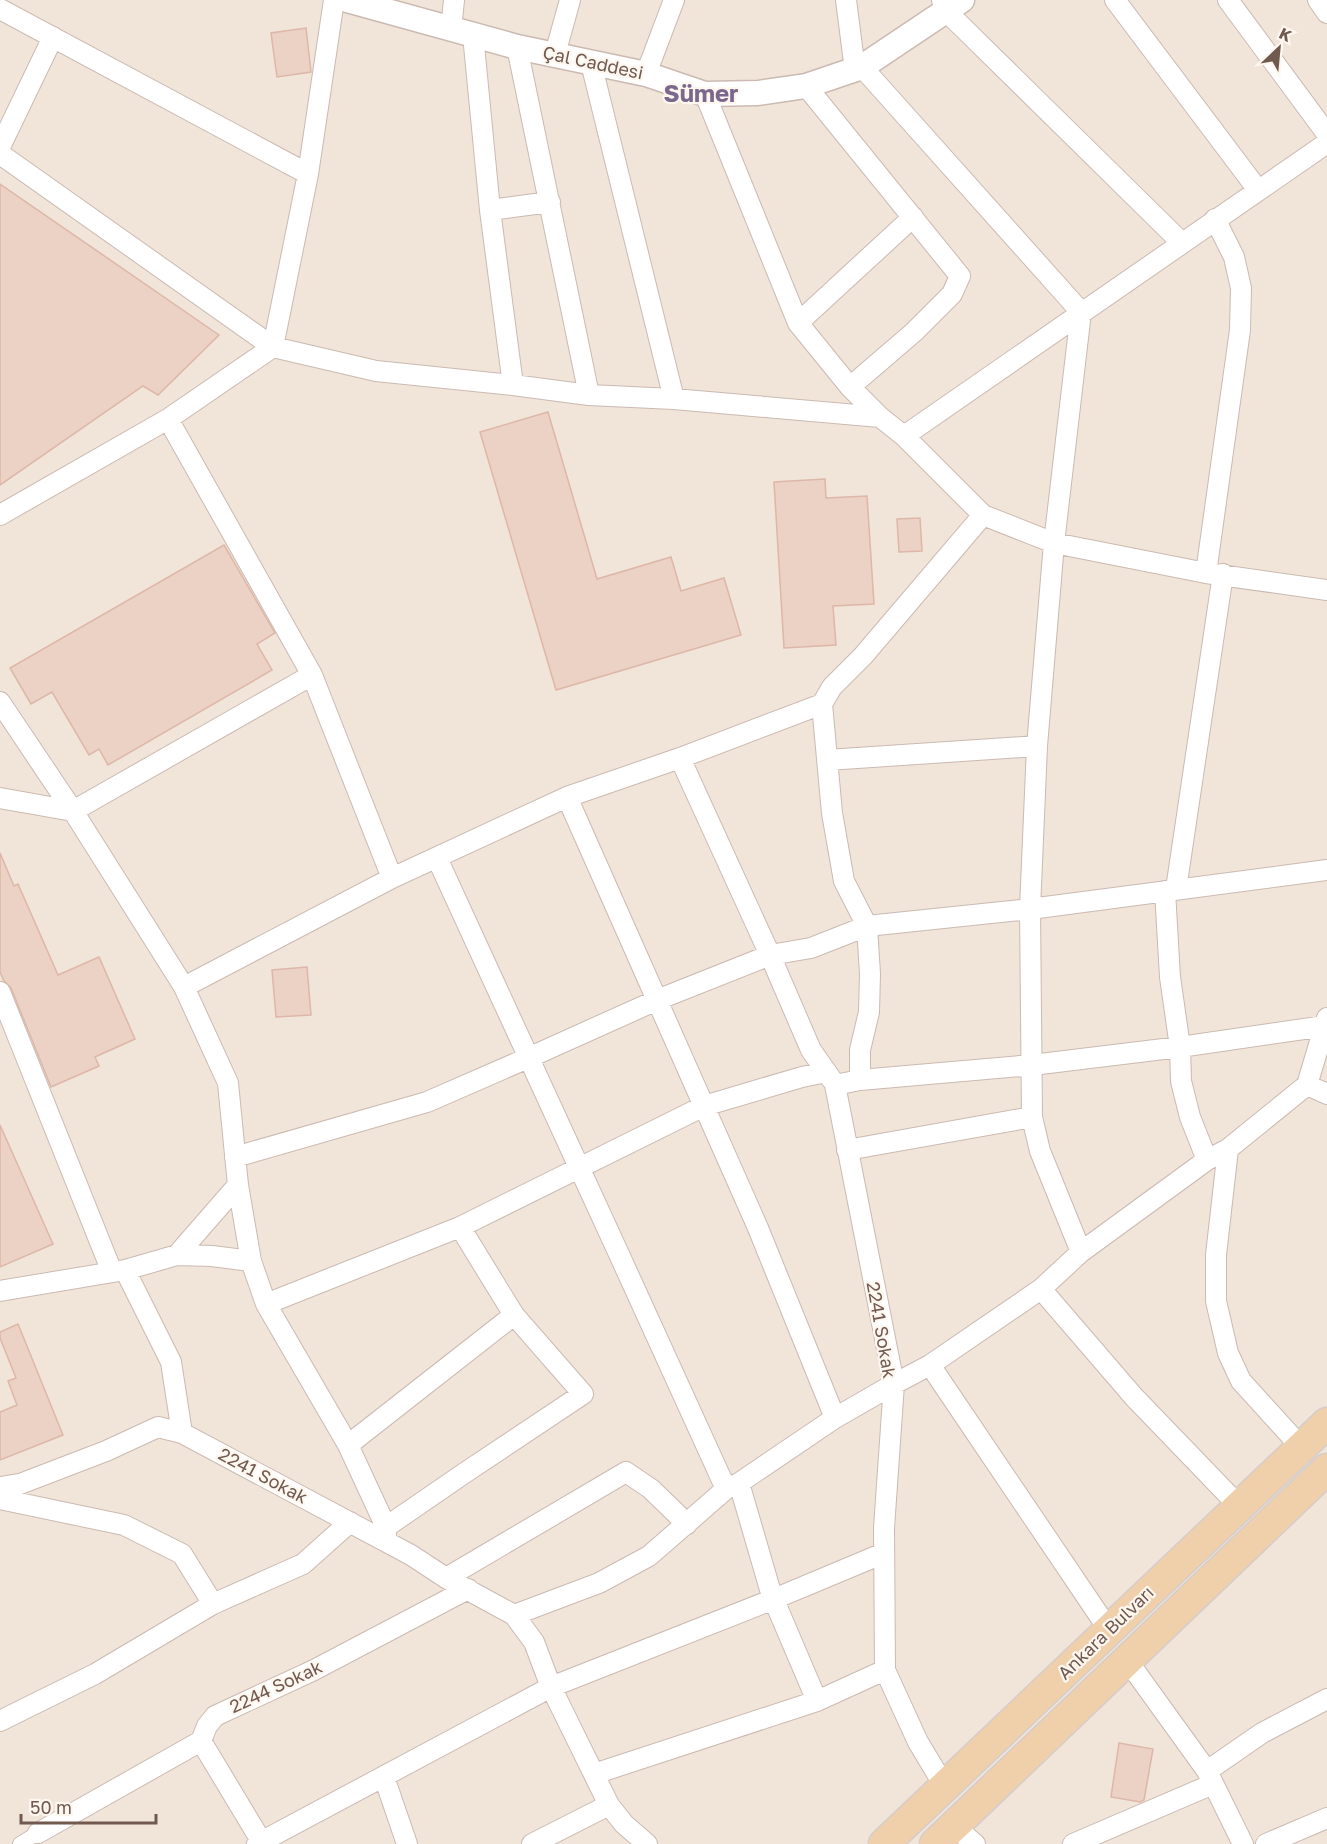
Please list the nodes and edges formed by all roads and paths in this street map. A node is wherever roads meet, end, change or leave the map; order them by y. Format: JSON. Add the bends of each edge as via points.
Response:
{"nodes":[{"id":1,"x":334,"y":0,"type":"edge"},
{"id":2,"x":347,"y":0,"type":"edge"},
{"id":3,"x":454,"y":0,"type":"edge"},
{"id":4,"x":570,"y":0,"type":"edge"},
{"id":5,"x":674,"y":0,"type":"edge"},
{"id":6,"x":846,"y":0,"type":"edge"},
{"id":7,"x":1115,"y":0,"type":"edge"},
{"id":8,"x":1228,"y":0,"type":"edge"},
{"id":9,"x":1318,"y":0,"type":"edge"},
{"id":10,"x":950,"y":4,"type":"edge"},
{"id":11,"x":0,"y":9,"type":"edge"},
{"id":12,"x":1327,"y":13,"type":"edge"},
{"id":13,"x":462,"y":32,"type":"junction"},
{"id":14,"x":52,"y":37,"type":"junction"},
{"id":15,"x":517,"y":47,"type":"junction"},
{"id":16,"x":555,"y":54,"type":"junction"},
{"id":17,"x":591,"y":63,"type":"junction"},
{"id":18,"x":859,"y":68,"type":"junction"},
{"id":19,"x":645,"y":74,"type":"junction"},
{"id":20,"x":806,"y":86,"type":"junction"},
{"id":21,"x":705,"y":94,"type":"junction"},
{"id":22,"x":1325,"y":145,"type":"edge"},
{"id":23,"x":0,"y":147,"type":"edge"},
{"id":24,"x":0,"y":154,"type":"edge"},
{"id":25,"x":308,"y":174,"type":"junction"},
{"id":26,"x":1258,"y":190,"type":"junction"},
{"id":27,"x":550,"y":202,"type":"junction"},
{"id":28,"x":490,"y":210,"type":"junction"},
{"id":29,"x":913,"y":217,"type":"junction"},
{"id":30,"x":1215,"y":219,"type":"junction"},
{"id":31,"x":1181,"y":242,"type":"junction"},
{"id":32,"x":1081,"y":312,"type":"junction"},
{"id":33,"x":798,"y":323,"type":"junction"},
{"id":34,"x":273,"y":346,"type":"junction"},
{"id":35,"x":513,"y":385,"type":"junction"},
{"id":36,"x":850,"y":387,"type":"junction"},
{"id":37,"x":589,"y":395,"type":"junction"},
{"id":38,"x":674,"y":399,"type":"junction"},
{"id":39,"x":880,"y":417,"type":"junction"},
{"id":40,"x":168,"y":419,"type":"junction"},
{"id":41,"x":904,"y":436,"type":"junction"},
{"id":42,"x":0,"y":515,"type":"edge"},
{"id":43,"x":983,"y":515,"type":"junction"},
{"id":44,"x":1054,"y":543,"type":"junction"},
{"id":45,"x":1214,"y":574,"type":"junction"},
{"id":46,"x":1327,"y":590,"type":"edge"},
{"id":47,"x":312,"y":675,"type":"junction"},
{"id":48,"x":0,"y":702,"type":"edge"},
{"id":49,"x":822,"y":704,"type":"junction"},
{"id":50,"x":1037,"y":746,"type":"junction"},
{"id":51,"x":680,"y":758,"type":"junction"},
{"id":52,"x":827,"y":760,"type":"junction"},
{"id":53,"x":567,"y":797,"type":"junction"},
{"id":54,"x":0,"y":798,"type":"edge"},
{"id":55,"x":73,"y":811,"type":"junction"},
{"id":56,"x":437,"y":858,"type":"junction"},
{"id":57,"x":1327,"y":870,"type":"edge"},
{"id":58,"x":392,"y":878,"type":"junction"},
{"id":59,"x":1171,"y":890,"type":"junction"},
{"id":60,"x":1030,"y":909,"type":"junction"},
{"id":61,"x":867,"y":926,"type":"junction"},
{"id":62,"x":770,"y":955,"type":"junction"},
{"id":63,"x":184,"y":987,"type":"junction"},
{"id":64,"x":0,"y":992,"type":"edge"},
{"id":65,"x":657,"y":1000,"type":"junction"},
{"id":66,"x":1326,"y":1022,"type":"edge"},
{"id":67,"x":1180,"y":1047,"type":"junction"},
{"id":68,"x":528,"y":1058,"type":"junction"},
{"id":69,"x":1032,"y":1065,"type":"junction"},
{"id":70,"x":830,"y":1078,"type":"junction"},
{"id":71,"x":860,"y":1080,"type":"junction"},
{"id":72,"x":1307,"y":1085,"type":"junction"},
{"id":73,"x":1327,"y":1094,"type":"edge"},
{"id":74,"x":704,"y":1106,"type":"junction"},
{"id":75,"x":1032,"y":1117,"type":"junction"},
{"id":76,"x":1228,"y":1149,"type":"junction"},
{"id":77,"x":847,"y":1150,"type":"junction"},
{"id":78,"x":235,"y":1158,"type":"junction"},
{"id":79,"x":1206,"y":1160,"type":"junction"},
{"id":80,"x":580,"y":1167,"type":"junction"},
{"id":81,"x":238,"y":1185,"type":"junction"},
{"id":82,"x":460,"y":1227,"type":"junction"},
{"id":83,"x":1081,"y":1252,"type":"junction"},
{"id":84,"x":177,"y":1255,"type":"junction"},
{"id":85,"x":250,"y":1261,"type":"junction"},
{"id":86,"x":119,"y":1271,"type":"junction"},
{"id":87,"x":1041,"y":1289,"type":"junction"},
{"id":88,"x":0,"y":1290,"type":"edge"},
{"id":89,"x":266,"y":1304,"type":"junction"},
{"id":90,"x":514,"y":1315,"type":"junction"},
{"id":91,"x":930,"y":1365,"type":"junction"},
{"id":92,"x":894,"y":1384,"type":"junction"},
{"id":93,"x":835,"y":1418,"type":"junction"},
{"id":94,"x":1327,"y":1423,"type":"edge"},
{"id":95,"x":182,"y":1433,"type":"junction"},
{"id":96,"x":348,"y":1445,"type":"junction"},
{"id":97,"x":1301,"y":1447,"type":"junction"},
{"id":98,"x":1327,"y":1469,"type":"edge"},
{"id":99,"x":733,"y":1486,"type":"junction"},
{"id":100,"x":0,"y":1487,"type":"edge"},
{"id":101,"x":0,"y":1499,"type":"edge"},
{"id":102,"x":1239,"y":1506,"type":"junction"},
{"id":103,"x":350,"y":1522,"type":"junction"},
{"id":104,"x":687,"y":1524,"type":"junction"},
{"id":105,"x":386,"y":1534,"type":"junction"},
{"id":106,"x":884,"y":1553,"type":"junction"},
{"id":107,"x":446,"y":1578,"type":"junction"},
{"id":108,"x":468,"y":1589,"type":"junction"},
{"id":109,"x":774,"y":1599,"type":"junction"},
{"id":110,"x":213,"y":1604,"type":"junction"},
{"id":111,"x":513,"y":1615,"type":"junction"},
{"id":112,"x":1109,"y":1630,"type":"junction"},
{"id":113,"x":1127,"y":1660,"type":"junction"},
{"id":114,"x":885,"y":1670,"type":"junction"},
{"id":115,"x":551,"y":1687,"type":"junction"},
{"id":116,"x":1327,"y":1699,"type":"edge"},
{"id":117,"x":817,"y":1701,"type":"junction"},
{"id":118,"x":0,"y":1721,"type":"edge"},
{"id":119,"x":201,"y":1741,"type":"junction"},
{"id":120,"x":594,"y":1774,"type":"junction"},
{"id":121,"x":384,"y":1777,"type":"junction"},
{"id":122,"x":1210,"y":1778,"type":"junction"},
{"id":123,"x":945,"y":1787,"type":"junction"},
{"id":124,"x":609,"y":1805,"type":"junction"},
{"id":125,"x":1327,"y":1818,"type":"edge"},
{"id":126,"x":38,"y":1833,"type":"joint"},
{"id":127,"x":955,"y":1838,"type":"edge"},
{"id":128,"x":261,"y":1843,"type":"edge"},
{"id":129,"x":20,"y":1844,"type":"edge"},
{"id":130,"x":407,"y":1844,"type":"edge"},
{"id":131,"x":532,"y":1844,"type":"edge"},
{"id":132,"x":647,"y":1844,"type":"edge"},
{"id":133,"x":884,"y":1844,"type":"edge"},
{"id":134,"x":1073,"y":1844,"type":"edge"},
{"id":135,"x":1243,"y":1844,"type":"edge"},
{"id":136,"x":1266,"y":1844,"type":"edge"}],
"edges":[{"from":1,"to":25,"type":"street"},
{"from":2,"to":13,"type":"street","name":"Çal Caddesi"},
{"from":3,"to":13,"type":"street"},
{"from":4,"to":16,"type":"street"},
{"from":5,"to":19,"type":"street"},
{"from":6,"to":18,"type":"street"},
{"from":7,"to":26,"type":"street"},
{"from":8,"to":22,"type":"street"},
{"from":9,"to":12,"type":"street"},
{"from":10,"to":18,"type":"street","name":"Çal Caddesi"},
{"from":10,"to":31,"type":"street"},
{"from":11,"to":14,"type":"street"},
{"from":13,"to":15,"type":"street","name":"Çal Caddesi"},
{"from":13,"to":28,"type":"street"},
{"from":14,"to":23,"type":"street"},
{"from":14,"to":25,"type":"street"},
{"from":15,"to":16,"type":"street","name":"Çal Caddesi"},
{"from":15,"to":27,"type":"street"},
{"from":16,"to":17,"type":"street","name":"Çal Caddesi"},
{"from":17,"to":19,"type":"street","name":"Çal Caddesi"},
{"from":17,"to":38,"type":"street"},
{"from":18,"to":20,"type":"street","name":"Çal Caddesi"},
{"from":18,"to":32,"type":"street"},
{"from":19,"to":21,"type":"street","name":"Çal Caddesi"},
{"from":20,"to":21,"type":"street","name":"Çal Caddesi","via":[[758,93]]},
{"from":20,"to":29,"type":"street"},
{"from":21,"to":33,"type":"street"},
{"from":22,"to":26,"type":"street"},
{"from":24,"to":34,"type":"street"},
{"from":25,"to":34,"type":"street"},
{"from":26,"to":30,"type":"street"},
{"from":27,"to":28,"type":"street"},
{"from":27,"to":37,"type":"street"},
{"from":28,"to":35,"type":"street"},
{"from":29,"to":33,"type":"street"},
{"from":29,"to":36,"type":"street","via":[[960,276],[952,294]]},
{"from":30,"to":31,"type":"street"},
{"from":30,"to":45,"type":"street","via":[[1234,256],[1241,288]]},
{"from":31,"to":32,"type":"street"},
{"from":32,"to":41,"type":"street"},
{"from":32,"to":44,"type":"street"},
{"from":33,"to":36,"type":"street"},
{"from":34,"to":35,"type":"street","via":[[376,371]]},
{"from":34,"to":40,"type":"street"},
{"from":35,"to":37,"type":"street"},
{"from":36,"to":39,"type":"street"},
{"from":37,"to":38,"type":"street"},
{"from":38,"to":39,"type":"street"},
{"from":39,"to":41,"type":"street"},
{"from":40,"to":42,"type":"street"},
{"from":40,"to":47,"type":"street"},
{"from":41,"to":43,"type":"street"},
{"from":43,"to":44,"type":"street"},
{"from":43,"to":49,"type":"street","via":[[832,687]]},
{"from":44,"to":45,"type":"street"},
{"from":44,"to":50,"type":"street"},
{"from":45,"to":46,"type":"street"},
{"from":45,"to":59,"type":"street"},
{"from":47,"to":55,"type":"street"},
{"from":47,"to":58,"type":"street"},
{"from":48,"to":55,"type":"street"},
{"from":49,"to":51,"type":"street"},
{"from":49,"to":52,"type":"street"},
{"from":50,"to":52,"type":"street"},
{"from":50,"to":60,"type":"street"},
{"from":51,"to":53,"type":"street"},
{"from":51,"to":62,"type":"street"},
{"from":52,"to":61,"type":"street","via":[[844,881]]},
{"from":53,"to":56,"type":"street"},
{"from":53,"to":65,"type":"street"},
{"from":54,"to":55,"type":"street"},
{"from":55,"to":63,"type":"street"},
{"from":56,"to":58,"type":"street"},
{"from":56,"to":68,"type":"street"},
{"from":57,"to":59,"type":"street"},
{"from":58,"to":63,"type":"street"},
{"from":59,"to":60,"type":"street"},
{"from":59,"to":67,"type":"street","via":[[1170,977]]},
{"from":60,"to":61,"type":"street"},
{"from":60,"to":69,"type":"street"},
{"from":61,"to":62,"type":"street","via":[[811,948]]},
{"from":61,"to":71,"type":"street","via":[[870,974]]},
{"from":62,"to":65,"type":"street"},
{"from":62,"to":70,"type":"street","via":[[811,1050]]},
{"from":63,"to":78,"type":"street","via":[[228,1083]]},
{"from":64,"to":86,"type":"street"},
{"from":65,"to":68,"type":"street"},
{"from":65,"to":74,"type":"street"},
{"from":66,"to":67,"type":"street"},
{"from":66,"to":72,"type":"street"},
{"from":67,"to":69,"type":"street"},
{"from":67,"to":79,"type":"street","via":[[1181,1081]]},
{"from":68,"to":78,"type":"street","via":[[427,1102]]},
{"from":68,"to":80,"type":"street"},
{"from":69,"to":71,"type":"street"},
{"from":69,"to":75,"type":"street"},
{"from":70,"to":71,"type":"street"},
{"from":70,"to":74,"type":"street","via":[[802,1077]]},
{"from":70,"to":77,"type":"street","name":"2241 Sokak"},
{"from":72,"to":73,"type":"street"},
{"from":72,"to":76,"type":"street"},
{"from":74,"to":80,"type":"street"},
{"from":74,"to":93,"type":"street"},
{"from":75,"to":77,"type":"street"},
{"from":75,"to":83,"type":"street","via":[[1040,1151]]},
{"from":76,"to":79,"type":"street"},
{"from":76,"to":97,"type":"street","via":[[1216,1255],[1216,1301],[1228,1353],[1240,1381]]},
{"from":77,"to":92,"type":"street","name":"2241 Sokak"},
{"from":78,"to":81,"type":"street"},
{"from":79,"to":83,"type":"street"},
{"from":80,"to":82,"type":"street"},
{"from":80,"to":99,"type":"street"},
{"from":81,"to":84,"type":"street"},
{"from":81,"to":85,"type":"street"},
{"from":82,"to":89,"type":"street"},
{"from":82,"to":90,"type":"street"},
{"from":83,"to":87,"type":"street"},
{"from":84,"to":85,"type":"street"},
{"from":84,"to":86,"type":"street"},
{"from":85,"to":89,"type":"street"},
{"from":86,"to":88,"type":"street"},
{"from":86,"to":95,"type":"street","via":[[171,1362]]},
{"from":87,"to":91,"type":"street"},
{"from":87,"to":102,"type":"street","via":[[1134,1397]]},
{"from":89,"to":96,"type":"street"},
{"from":90,"to":96,"type":"street"},
{"from":90,"to":105,"type":"street","via":[[583,1394],[466,1472]]},
{"from":91,"to":92,"type":"street"},
{"from":91,"to":112,"type":"street"},
{"from":92,"to":93,"type":"street","name":"2241 Sokak"},
{"from":92,"to":106,"type":"street"},
{"from":93,"to":99,"type":"street","name":"2241 Sokak"},
{"from":94,"to":97,"type":"main road","name":"Ankara Bulvarı"},
{"from":95,"to":100,"type":"street","name":"2241 Sokak","via":[[158,1427],[20,1484]]},
{"from":95,"to":103,"type":"street","name":"2241 Sokak"},
{"from":96,"to":105,"type":"street"},
{"from":97,"to":102,"type":"main road","name":"Ankara Bulvarı"},
{"from":98,"to":113,"type":"main road","name":"Ankara Bulvarı"},
{"from":99,"to":104,"type":"street","name":"2241 Sokak"},
{"from":99,"to":109,"type":"street"},
{"from":101,"to":110,"type":"street","via":[[124,1525],[182,1554]]},
{"from":102,"to":112,"type":"main road","name":"Ankara Bulvarı"},
{"from":103,"to":105,"type":"street","name":"2241 Sokak"},
{"from":103,"to":110,"type":"street","via":[[303,1564]]},
{"from":104,"to":107,"type":"street","via":[[627,1472]]},
{"from":104,"to":111,"type":"street","name":"2241 Sokak","via":[[649,1556],[609,1577]]},
{"from":105,"to":107,"type":"street","name":"2241 Sokak"},
{"from":106,"to":109,"type":"street"},
{"from":106,"to":114,"type":"street"},
{"from":107,"to":108,"type":"street","name":"2241 Sokak"},
{"from":108,"to":111,"type":"street","name":"2241 Sokak"},
{"from":108,"to":119,"type":"street","name":"2244 Sokak","via":[[314,1670],[215,1716]]},
{"from":109,"to":115,"type":"street"},
{"from":109,"to":117,"type":"street"},
{"from":110,"to":118,"type":"street","via":[[95,1674]]},
{"from":111,"to":115,"type":"street","name":"2241 Sokak","via":[[534,1642]]},
{"from":112,"to":123,"type":"main road","name":"Ankara Bulvarı"},
{"from":113,"to":122,"type":"street"},
{"from":113,"to":127,"type":"main road","name":"Ankara Bulvarı"},
{"from":114,"to":117,"type":"street"},
{"from":114,"to":123,"type":"street","via":[[918,1742]]},
{"from":115,"to":120,"type":"street","name":"2241 Sokak"},
{"from":115,"to":121,"type":"street"},
{"from":116,"to":122,"type":"street","via":[[1262,1733]]},
{"from":117,"to":120,"type":"street"},
{"from":119,"to":126,"type":"street"},
{"from":119,"to":128,"type":"street"},
{"from":120,"to":124,"type":"street","name":"2241 Sokak"},
{"from":121,"to":128,"type":"street"},
{"from":121,"to":130,"type":"street"},
{"from":122,"to":134,"type":"street"},
{"from":122,"to":135,"type":"street"},
{"from":123,"to":133,"type":"main road","name":"Ankara Bulvarı"},
{"from":124,"to":131,"type":"street"},
{"from":124,"to":132,"type":"street","name":"2241 Sokak"},
{"from":125,"to":136,"type":"street"},
{"from":126,"to":129,"type":"street"}]}
